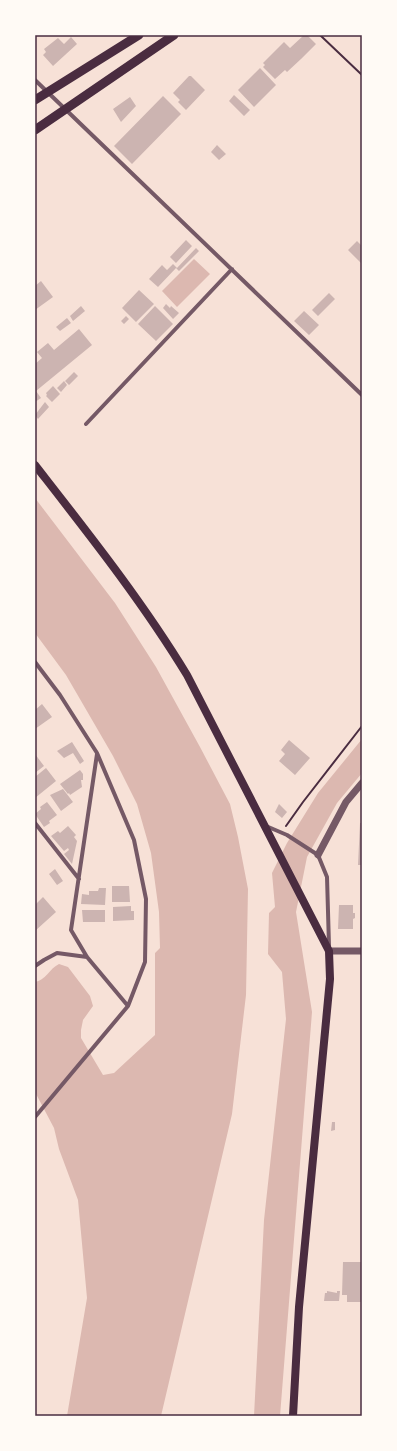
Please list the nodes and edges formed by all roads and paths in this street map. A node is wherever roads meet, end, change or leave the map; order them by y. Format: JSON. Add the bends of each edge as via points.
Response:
{"nodes":[{"id":1,"x":139,"y":35,"type":"edge"},
{"id":2,"x":174,"y":35,"type":"edge"},
{"id":3,"x":320,"y":35,"type":"edge"},
{"id":4,"x":362,"y":75,"type":"edge"},
{"id":5,"x":35,"y":80,"type":"edge"},
{"id":6,"x":47,"y":92,"type":"junction"},
{"id":7,"x":35,"y":100,"type":"edge"},
{"id":8,"x":65,"y":109,"type":"junction"},
{"id":9,"x":35,"y":130,"type":"edge"},
{"id":10,"x":232,"y":269,"type":"junction"},
{"id":11,"x":362,"y":395,"type":"edge"},
{"id":12,"x":86,"y":424,"type":"dead end"},
{"id":13,"x":35,"y":465,"type":"edge"},
{"id":14,"x":35,"y":662,"type":"edge"},
{"id":15,"x":362,"y":726,"type":"edge"},
{"id":16,"x":97,"y":753,"type":"junction"},
{"id":17,"x":362,"y":783,"type":"edge"},
{"id":18,"x":35,"y":823,"type":"edge"},
{"id":19,"x":266,"y":826,"type":"junction"},
{"id":20,"x":287,"y":835,"type":"junction"},
{"id":21,"x":318,"y":855,"type":"junction"},
{"id":22,"x":79,"y":879,"type":"junction"},
{"id":23,"x":329,"y":951,"type":"junction"},
{"id":24,"x":362,"y":951,"type":"edge"},
{"id":25,"x":87,"y":957,"type":"junction"},
{"id":26,"x":35,"y":966,"type":"edge"},
{"id":27,"x":128,"y":1006,"type":"junction"},
{"id":28,"x":35,"y":1117,"type":"edge"},
{"id":29,"x":293,"y":1416,"type":"edge"}],
"edges":[{"from":1,"to":6,"type":"main road"},
{"from":2,"to":8,"type":"main road"},
{"from":3,"to":4,"type":"path"},
{"from":5,"to":6,"type":"street"},
{"from":6,"to":7,"type":"main road"},
{"from":6,"to":8,"type":"street"},
{"from":8,"to":9,"type":"main road"},
{"from":8,"to":10,"type":"street"},
{"from":10,"to":11,"type":"street"},
{"from":10,"to":12,"type":"street"},
{"from":13,"to":19,"type":"main road","via":[[130,589],[172,650]]},
{"from":14,"to":16,"type":"street","via":[[60,695]]},
{"from":15,"to":20,"type":"path","via":[[302,802],[286,826]]},
{"from":16,"to":22,"type":"street"},
{"from":16,"to":27,"type":"street","via":[[134,840],[146,899],[145,962]]},
{"from":17,"to":21,"type":"street","via":[[346,802]]},
{"from":18,"to":22,"type":"street"},
{"from":19,"to":20,"type":"street"},
{"from":19,"to":23,"type":"main road"},
{"from":20,"to":21,"type":"street"},
{"from":21,"to":23,"type":"street","via":[[327,877]]},
{"from":22,"to":25,"type":"street","via":[[72,930]]},
{"from":23,"to":24,"type":"street"},
{"from":23,"to":29,"type":"main road","via":[[330,979],[299,1307]]},
{"from":25,"to":26,"type":"street","via":[[57,953]]},
{"from":25,"to":27,"type":"street"},
{"from":27,"to":28,"type":"street"}]}
